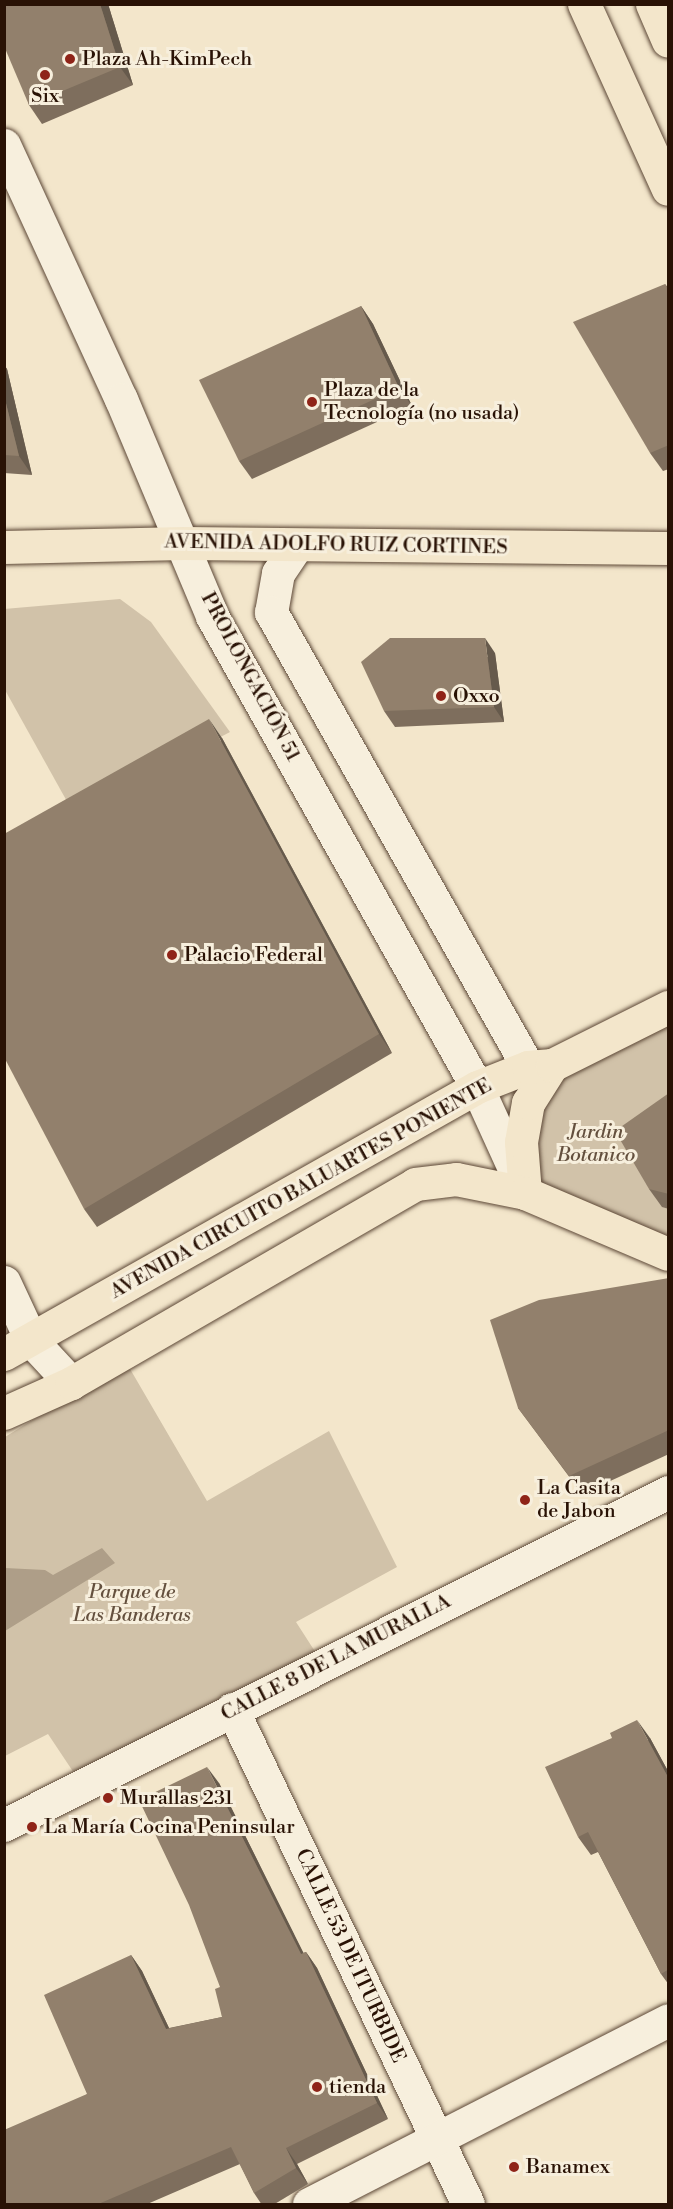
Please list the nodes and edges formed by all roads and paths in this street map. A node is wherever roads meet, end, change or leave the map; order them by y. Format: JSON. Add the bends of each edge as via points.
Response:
{"nodes":[{"id":1,"x":584,"y":4,"type":"edge"},
{"id":2,"x":651,"y":4,"type":"edge"},
{"id":3,"x":669,"y":41,"type":"edge"},
{"id":4,"x":4,"y":146,"type":"edge"},
{"id":5,"x":660,"y":146,"type":"edge"},
{"id":6,"x":669,"y":189,"type":"edge"},
{"id":7,"x":184,"y":543,"type":"junction"},
{"id":8,"x":297,"y":544,"type":"junction"},
{"id":9,"x":4,"y":547,"type":"edge"},
{"id":10,"x":669,"y":548,"type":"edge"},
{"id":11,"x":669,"y":1007,"type":"edge"},
{"id":12,"x":540,"y":1066,"type":"junction"},
{"id":13,"x":477,"y":1087,"type":"junction"},
{"id":14,"x":525,"y":1193,"type":"junction"},
{"id":15,"x":669,"y":1254,"type":"edge"},
{"id":16,"x":4,"y":1282,"type":"edge"},
{"id":17,"x":18,"y":1347,"type":"edge"},
{"id":18,"x":71,"y":1383,"type":"junction"},
{"id":19,"x":4,"y":1413,"type":"edge"},
{"id":20,"x":669,"y":1492,"type":"edge"},
{"id":21,"x":232,"y":1708,"type":"junction"},
{"id":22,"x":4,"y":1825,"type":"edge"},
{"id":23,"x":669,"y":2020,"type":"edge"},
{"id":24,"x":437,"y":2139,"type":"junction"},
{"id":25,"x":309,"y":2205,"type":"edge"},
{"id":26,"x":468,"y":2205,"type":"edge"}],
"edges":[{"from":1,"to":5,"type":"main road"},
{"from":2,"to":3,"type":"main road"},
{"from":4,"to":7,"type":"street","name":"PROLONGACIÓN 51"},
{"from":5,"to":6,"type":"main road"},
{"from":7,"to":8,"type":"main road","name":"AVENIDA ADOLFO RUIZ CORTINES"},
{"from":7,"to":9,"type":"main road","name":"AVENIDA ADOLFO RUIZ CORTINES"},
{"from":7,"to":13,"type":"street","name":"PROLONGACIÓN 51","via":[[212,616]]},
{"from":8,"to":10,"type":"main road","name":"AVENIDA ADOLFO RUIZ CORTINES"},
{"from":8,"to":12,"type":"street","via":[[278,573],[271,612]]},
{"from":11,"to":12,"type":"main road","name":"AVENIDA CIRCUITO BALUARTES PONIENTE"},
{"from":12,"to":13,"type":"main road","name":"AVENIDA CIRCUITO BALUARTES PONIENTE"},
{"from":12,"to":14,"type":"main road","via":[[521,1142]]},
{"from":13,"to":14,"type":"street","name":"PROLONGACIÓN 51"},
{"from":13,"to":17,"type":"main road","name":"AVENIDA CIRCUITO BALUARTES PONIENTE"},
{"from":14,"to":15,"type":"main road"},
{"from":14,"to":18,"type":"main road","via":[[456,1179],[415,1184]]},
{"from":16,"to":17,"type":"street"},
{"from":17,"to":18,"type":"street"},
{"from":18,"to":19,"type":"main road"},
{"from":20,"to":21,"type":"street","name":"CALLE 8 DE LA MURALLA"},
{"from":21,"to":22,"type":"street","name":"CALLE 8 DE LA MURALLA","via":[[198,1730]]},
{"from":21,"to":24,"type":"street","name":"CALLE 53 DE ITURBIDE"},
{"from":23,"to":24,"type":"street"},
{"from":24,"to":25,"type":"street"},
{"from":24,"to":26,"type":"street","name":"CALLE 53 DE ITURBIDE"}]}
